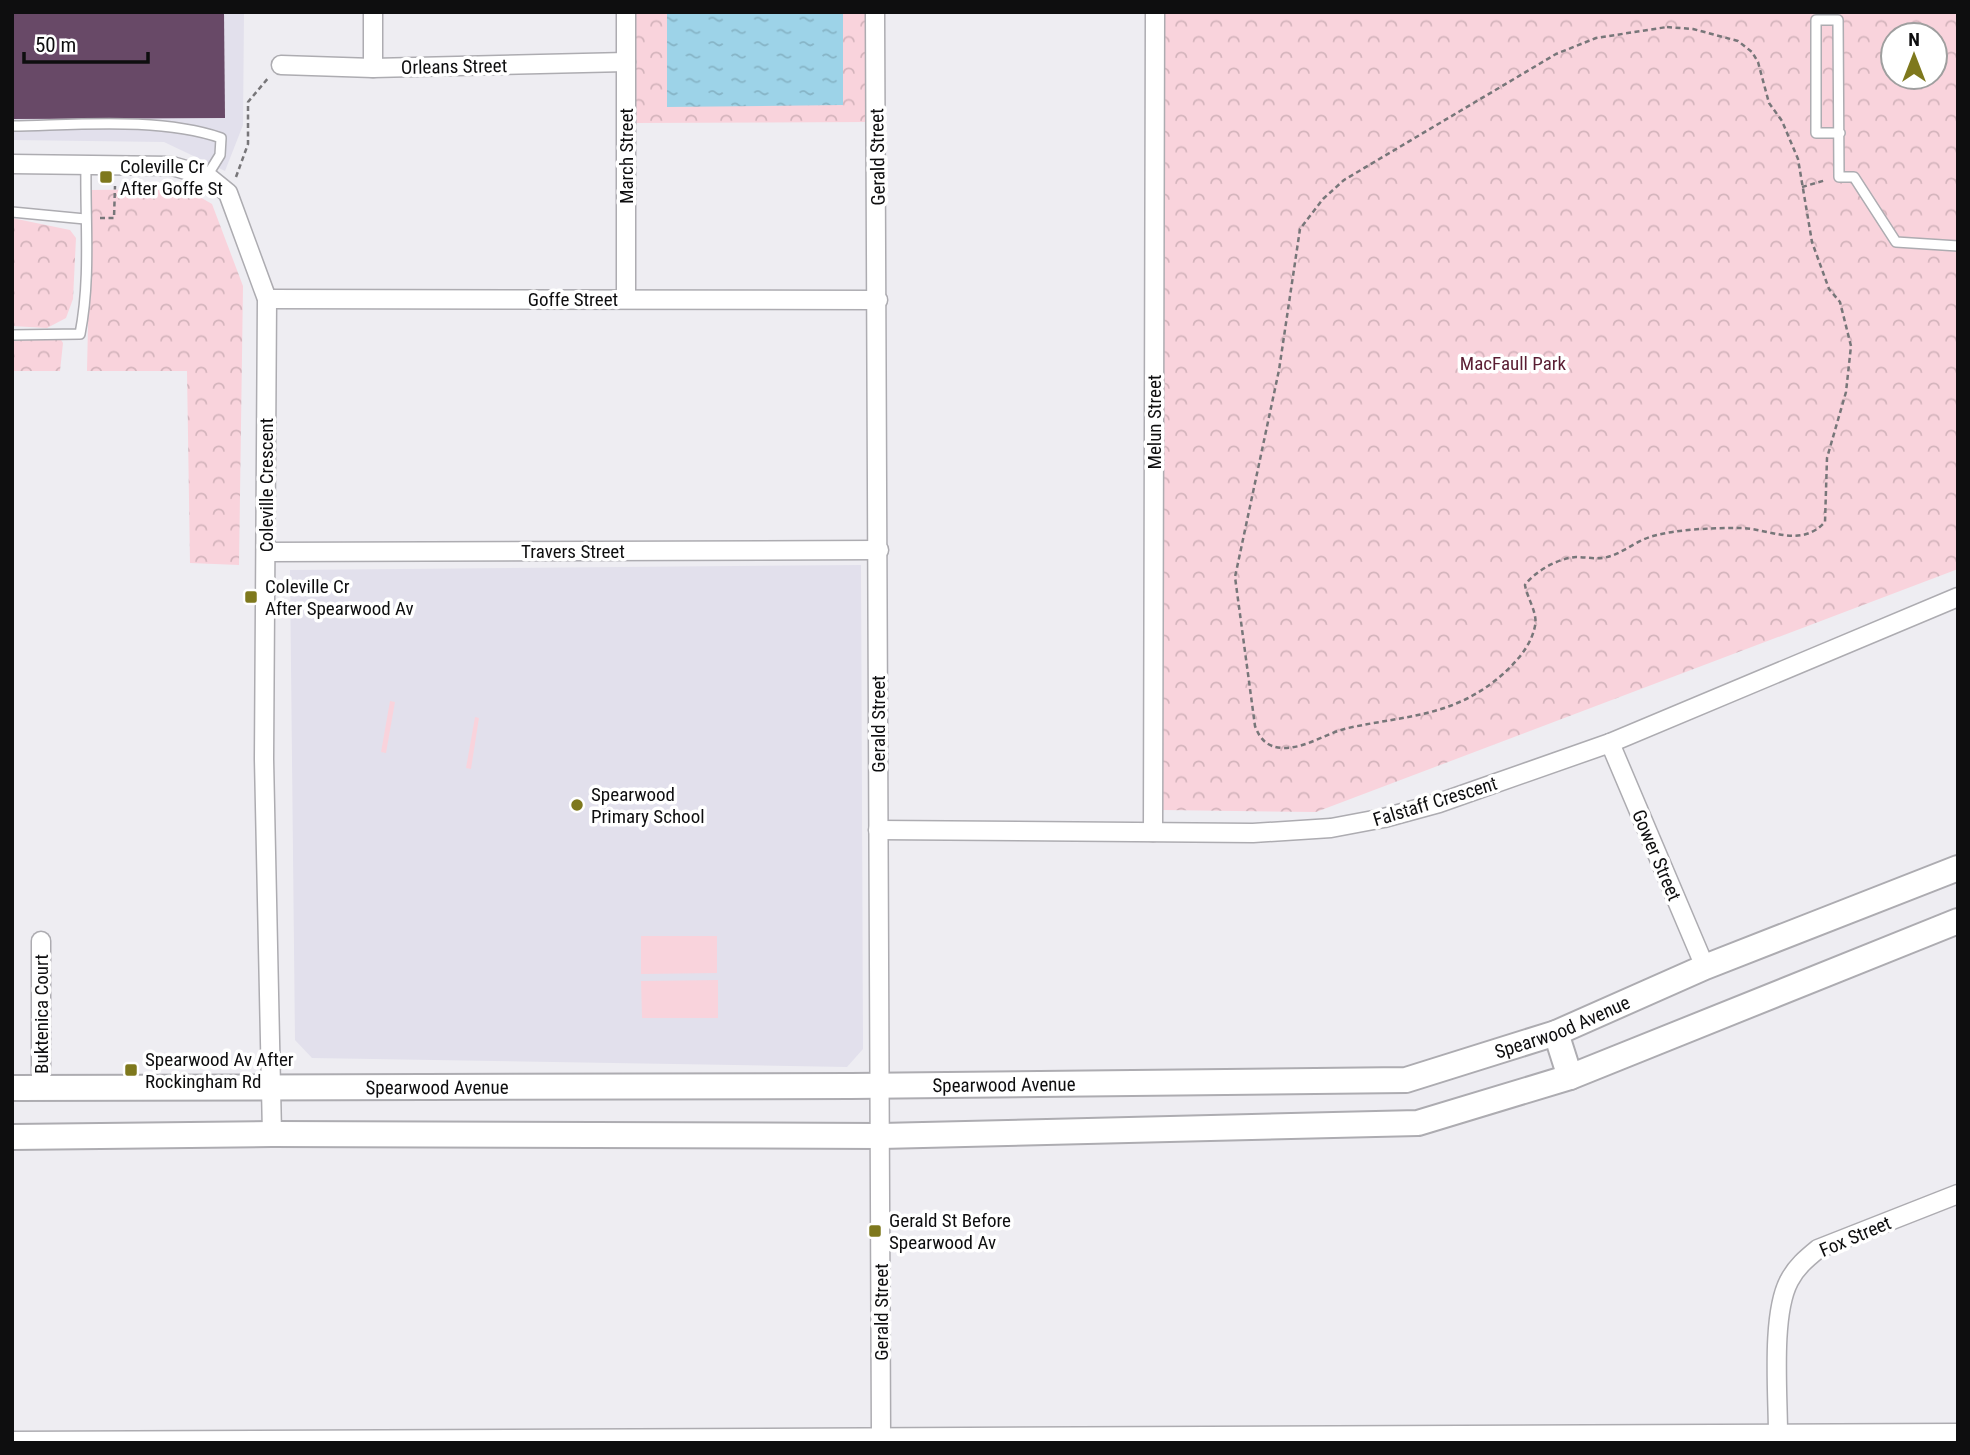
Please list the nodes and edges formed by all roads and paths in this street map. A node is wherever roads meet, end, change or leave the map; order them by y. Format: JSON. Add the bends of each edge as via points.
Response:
{"nodes":[{"id":1,"x":373,"y":12,"type":"edge"},
{"id":2,"x":626,"y":12,"type":"edge"},
{"id":3,"x":875,"y":12,"type":"edge"},
{"id":4,"x":1155,"y":12,"type":"edge"},
{"id":5,"x":626,"y":62,"type":"junction"},
{"id":6,"x":281,"y":65,"type":"joint"},
{"id":7,"x":373,"y":68,"type":"junction"},
{"id":8,"x":12,"y":126,"type":"edge"},
{"id":9,"x":1840,"y":133,"type":"junction"},
{"id":10,"x":12,"y":164,"type":"edge"},
{"id":11,"x":86,"y":165,"type":"junction"},
{"id":12,"x":207,"y":176,"type":"junction"},
{"id":13,"x":1839,"y":177,"type":"junction"},
{"id":14,"x":115,"y":186,"type":"dead end"},
{"id":15,"x":1802,"y":187,"type":"junction"},
{"id":16,"x":228,"y":193,"type":"junction"},
{"id":17,"x":12,"y":212,"type":"edge"},
{"id":18,"x":85,"y":219,"type":"junction"},
{"id":19,"x":1958,"y":246,"type":"edge"},
{"id":20,"x":267,"y":299,"type":"junction"},
{"id":21,"x":626,"y":299,"type":"junction"},
{"id":22,"x":878,"y":300,"type":"junction"},
{"id":23,"x":12,"y":335,"type":"edge"},
{"id":24,"x":879,"y":550,"type":"junction"},
{"id":25,"x":266,"y":552,"type":"junction"},
{"id":26,"x":1958,"y":597,"type":"edge"},
{"id":27,"x":1610,"y":743,"type":"junction"},
{"id":28,"x":878,"y":830,"type":"junction"},
{"id":29,"x":1153,"y":832,"type":"junction"},
{"id":30,"x":1958,"y":868,"type":"edge"},
{"id":31,"x":1958,"y":921,"type":"edge"},
{"id":32,"x":41,"y":941,"type":"dead end"},
{"id":33,"x":1705,"y":967,"type":"junction"},
{"id":34,"x":1556,"y":1033,"type":"junction"},
{"id":35,"x":1570,"y":1077,"type":"junction"},
{"id":36,"x":882,"y":1085,"type":"junction"},
{"id":37,"x":12,"y":1087,"type":"edge"},
{"id":38,"x":41,"y":1087,"type":"junction"},
{"id":39,"x":271,"y":1087,"type":"junction"},
{"id":40,"x":272,"y":1134,"type":"junction"},
{"id":41,"x":881,"y":1136,"type":"junction"},
{"id":42,"x":12,"y":1137,"type":"edge"},
{"id":43,"x":1958,"y":1194,"type":"edge"},
{"id":44,"x":1958,"y":1433,"type":"edge"},
{"id":45,"x":1778,"y":1434,"type":"junction"},
{"id":46,"x":881,"y":1436,"type":"junction"},
{"id":47,"x":1854,"y":1438,"type":"edge"},
{"id":48,"x":1636,"y":1439,"type":"edge"},
{"id":49,"x":633,"y":1440,"type":"edge"},
{"id":50,"x":12,"y":1441,"type":"edge"}],
"edges":[{"from":1,"to":7,"type":"street"},
{"from":2,"to":5,"type":"street","name":"March Street"},
{"from":3,"to":22,"type":"street","name":"Gerald Street"},
{"from":4,"to":29,"type":"street","name":"Melun Street"},
{"from":5,"to":7,"type":"street","name":"Orleans Street"},
{"from":5,"to":21,"type":"street","name":"March Street"},
{"from":6,"to":7,"type":"street","name":"Orleans Street"},
{"from":6,"to":16,"type":"path","via":[[248,102],[248,144]]},
{"from":8,"to":12,"type":"lane","via":[[198,130],[221,138],[220,155]]},
{"from":9,"to":9,"type":"lane","via":[[1838,20],[1816,20],[1816,133]]},
{"from":9,"to":13,"type":"lane"},
{"from":10,"to":11,"type":"street"},
{"from":11,"to":12,"type":"street","via":[[172,166]]},
{"from":11,"to":18,"type":"lane"},
{"from":12,"to":16,"type":"street"},
{"from":13,"to":15,"type":"path"},
{"from":13,"to":19,"type":"lane","via":[[1854,177],[1896,242]]},
{"from":14,"to":18,"type":"path","via":[[114,218]]},
{"from":15,"to":15,"type":"path","via":[[1798,159],[1769,103],[1752,52],[1738,41],[1667,27],[1596,38],[1556,54],[1343,180],[1323,199],[1300,229],[1279,370],[1235,577],[1259,737],[1279,748],[1295,747],[1345,728],[1444,710],[1483,691],[1518,661],[1536,624],[1525,585],[1544,568],[1573,557],[1602,558],[1672,532],[1749,528],[1796,536],[1816,532],[1825,522],[1827,458],[1843,404],[1851,346],[1840,302],[1829,289],[1812,242]]},
{"from":16,"to":20,"type":"street","name":"Coleville Crescent"},
{"from":17,"to":18,"type":"lane"},
{"from":18,"to":23,"type":"lane","via":[[86,285],[80,334]]},
{"from":20,"to":21,"type":"street","name":"Goffe Street"},
{"from":20,"to":25,"type":"street","name":"Coleville Crescent"},
{"from":21,"to":22,"type":"street","name":"Goffe Street"},
{"from":22,"to":24,"type":"street","name":"Gerald Street"},
{"from":24,"to":25,"type":"street","name":"Travers Street"},
{"from":24,"to":28,"type":"street","name":"Gerald Street"},
{"from":25,"to":39,"type":"street","name":"Coleville Crescent","via":[[264,759]]},
{"from":26,"to":27,"type":"street","name":"Falstaff Crescent"},
{"from":27,"to":29,"type":"street","name":"Falstaff Crescent","via":[[1439,803],[1331,828]]},
{"from":27,"to":33,"type":"street","name":"Gower Street"},
{"from":28,"to":29,"type":"street","name":"Falstaff Crescent"},
{"from":28,"to":36,"type":"street","name":"Gerald Street"},
{"from":30,"to":33,"type":"main road","name":"Spearwood Avenue"},
{"from":31,"to":35,"type":"main road"},
{"from":32,"to":38,"type":"street","name":"Buktenica Court"},
{"from":33,"to":34,"type":"main road","name":"Spearwood Avenue"},
{"from":34,"to":35,"type":"main road"},
{"from":34,"to":36,"type":"main road","name":"Spearwood Avenue","via":[[1406,1080]]},
{"from":35,"to":41,"type":"main road","via":[[1418,1123]]},
{"from":36,"to":39,"type":"main road","name":"Spearwood Avenue"},
{"from":36,"to":41,"type":"street","name":"Gerald Street"},
{"from":37,"to":38,"type":"main road","name":"Spearwood Avenue"},
{"from":38,"to":39,"type":"main road","name":"Spearwood Avenue"},
{"from":39,"to":40,"type":"street","name":"Coleville Crescent"},
{"from":40,"to":41,"type":"main road"},
{"from":40,"to":42,"type":"main road"},
{"from":41,"to":46,"type":"street","name":"Gerald Street"},
{"from":43,"to":45,"type":"street","name":"Fox Street","via":[[1818,1248],[1802,1262],[1789,1280],[1779,1315]]},
{"from":44,"to":47,"type":"street"},
{"from":45,"to":47,"type":"street"},
{"from":45,"to":48,"type":"street"},
{"from":46,"to":48,"type":"street"},
{"from":46,"to":49,"type":"street"},
{"from":49,"to":50,"type":"street"}]}
